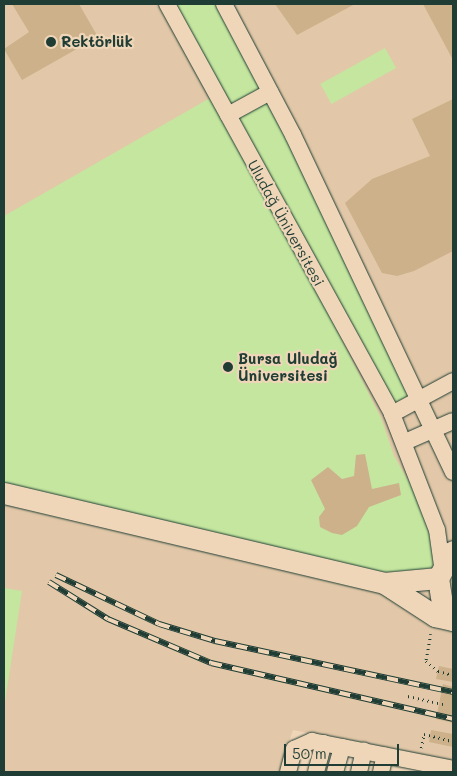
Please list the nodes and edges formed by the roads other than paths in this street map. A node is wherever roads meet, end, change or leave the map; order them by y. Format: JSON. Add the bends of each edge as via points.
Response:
{"nodes":[{"id":1,"x":168,"y":4,"type":"edge"},
{"id":2,"x":224,"y":4,"type":"edge"},
{"id":3,"x":270,"y":92,"type":"junction"},
{"id":4,"x":228,"y":115,"type":"junction"},
{"id":5,"x":453,"y":380,"type":"edge"},
{"id":6,"x":417,"y":400,"type":"junction"},
{"id":7,"x":392,"y":414,"type":"junction"},
{"id":8,"x":453,"y":421,"type":"edge"},
{"id":9,"x":432,"y":430,"type":"junction"},
{"id":10,"x":404,"y":442,"type":"junction"},
{"id":11,"x":453,"y":472,"type":"edge"},
{"id":12,"x":4,"y":493,"type":"edge"},
{"id":13,"x":445,"y":565,"type":"edge"},
{"id":14,"x":384,"y":583,"type":"junction"},
{"id":15,"x":447,"y":619,"type":"edge"},
{"id":16,"x":324,"y":743,"type":"junction"},
{"id":17,"x":342,"y":747,"type":"junction"},
{"id":18,"x":364,"y":751,"type":"junction"},
{"id":19,"x":385,"y":755,"type":"junction"},
{"id":20,"x":402,"y":766,"type":"edge"},
{"id":21,"x":435,"y":769,"type":"edge"},
{"id":22,"x":453,"y":769,"type":"edge"},
{"id":23,"x":288,"y":772,"type":"edge"},
{"id":24,"x":316,"y":772,"type":"edge"},
{"id":25,"x":335,"y":772,"type":"edge"},
{"id":26,"x":359,"y":772,"type":"edge"},
{"id":27,"x":381,"y":772,"type":"edge"}],
"edges":[{"from":1,"to":4,"type":"street","name":"Uludağ Üniversitesi"},
{"from":2,"to":3,"type":"street"},
{"from":3,"to":4,"type":"street"},
{"from":3,"to":6,"type":"street"},
{"from":4,"to":7,"type":"street","name":"Uludağ Üniversitesi"},
{"from":5,"to":6,"type":"street"},
{"from":6,"to":7,"type":"street"},
{"from":6,"to":9,"type":"street"},
{"from":7,"to":10,"type":"street","name":"Uludağ Üniversitesi"},
{"from":8,"to":9,"type":"street"},
{"from":9,"to":10,"type":"street"},
{"from":9,"to":11,"type":"street"},
{"from":10,"to":13,"type":"street","name":"Uludağ Üniversitesi","via":[[437,530]]},
{"from":12,"to":14,"type":"main road"},
{"from":13,"to":14,"type":"main road"},
{"from":13,"to":15,"type":"main road","via":[[441,601]]},
{"from":14,"to":15,"type":"main road"},
{"from":16,"to":17,"type":"street"},
{"from":16,"to":23,"type":"street","via":[[300,743],[294,749]]},
{"from":16,"to":24,"type":"street"},
{"from":17,"to":18,"type":"street"},
{"from":17,"to":25,"type":"street"},
{"from":18,"to":19,"type":"street"},
{"from":18,"to":26,"type":"street"},
{"from":19,"to":20,"type":"street"},
{"from":19,"to":27,"type":"street"},
{"from":20,"to":21,"type":"street"},
{"from":21,"to":22,"type":"street"}]}
